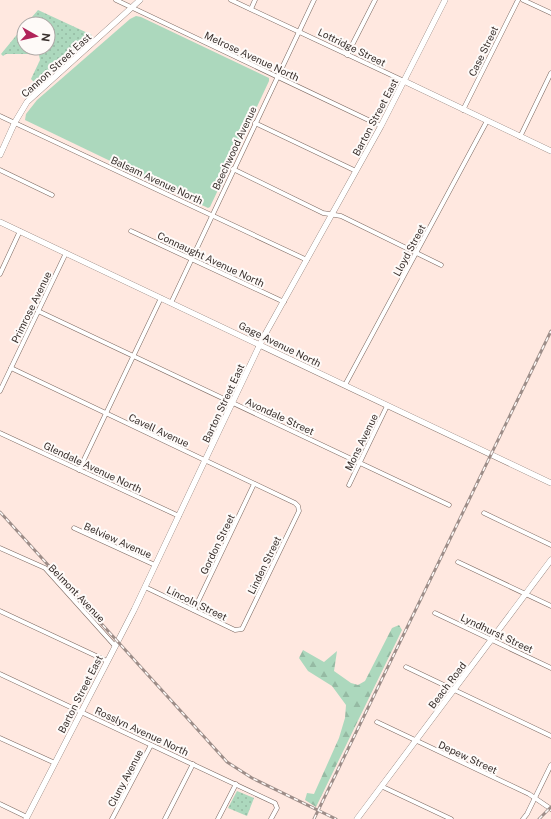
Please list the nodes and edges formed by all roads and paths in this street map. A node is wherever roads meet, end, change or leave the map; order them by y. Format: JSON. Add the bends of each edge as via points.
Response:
{"nodes":[{"id":1,"x":116,"y":0,"type":"edge"},
{"id":2,"x":140,"y":0,"type":"edge"},
{"id":3,"x":231,"y":0,"type":"edge"},
{"id":4,"x":255,"y":0,"type":"edge"},
{"id":5,"x":314,"y":0,"type":"edge"},
{"id":6,"x":375,"y":0,"type":"edge"},
{"id":7,"x":445,"y":0,"type":"edge"},
{"id":8,"x":518,"y":0,"type":"edge"},
{"id":9,"x":523,"y":0,"type":"edge"},
{"id":10,"x":133,"y":8,"type":"junction"},
{"id":11,"x":251,"y":9,"type":"junction"},
{"id":12,"x":551,"y":13,"type":"edge"},
{"id":13,"x":298,"y":31,"type":"junction"},
{"id":14,"x":348,"y":55,"type":"junction"},
{"id":15,"x":551,"y":73,"type":"edge"},
{"id":16,"x":276,"y":77,"type":"junction"},
{"id":17,"x":404,"y":81,"type":"junction"},
{"id":18,"x":463,"y":110,"type":"junction"},
{"id":19,"x":0,"y":116,"type":"edge"},
{"id":20,"x":15,"y":122,"type":"junction"},
{"id":21,"x":487,"y":122,"type":"junction"},
{"id":22,"x":255,"y":123,"type":"junction"},
{"id":23,"x":381,"y":126,"type":"junction"},
{"id":24,"x":520,"y":137,"type":"junction"},
{"id":25,"x":551,"y":152,"type":"edge"},
{"id":26,"x":0,"y":155,"type":"edge"},
{"id":27,"x":233,"y":169,"type":"junction"},
{"id":28,"x":0,"y":170,"type":"edge"},
{"id":29,"x":356,"y":171,"type":"junction"},
{"id":30,"x":52,"y":195,"type":"dead end"},
{"id":31,"x":332,"y":214,"type":"junction"},
{"id":32,"x":212,"y":215,"type":"junction"},
{"id":33,"x":0,"y":222,"type":"edge"},
{"id":34,"x":131,"y":231,"type":"dead end"},
{"id":35,"x":20,"y":232,"type":"junction"},
{"id":36,"x":66,"y":253,"type":"junction"},
{"id":37,"x":416,"y":254,"type":"junction"},
{"id":38,"x":191,"y":259,"type":"junction"},
{"id":39,"x":307,"y":260,"type":"junction"},
{"id":40,"x":441,"y":265,"type":"dead end"},
{"id":41,"x":0,"y":274,"type":"edge"},
{"id":42,"x":161,"y":298,"type":"junction"},
{"id":43,"x":284,"y":302,"type":"junction"},
{"id":44,"x":171,"y":303,"type":"junction"},
{"id":45,"x":38,"y":311,"type":"junction"},
{"id":46,"x":260,"y":345,"type":"junction"},
{"id":47,"x":134,"y":356,"type":"junction"},
{"id":48,"x":11,"y":368,"type":"junction"},
{"id":49,"x":345,"y":385,"type":"junction"},
{"id":50,"x":0,"y":390,"type":"edge"},
{"id":51,"x":233,"y":403,"type":"junction"},
{"id":52,"x":387,"y":406,"type":"junction"},
{"id":53,"x":106,"y":413,"type":"junction"},
{"id":54,"x":0,"y":433,"type":"edge"},
{"id":55,"x":206,"y":461,"type":"junction"},
{"id":56,"x":360,"y":463,"type":"junction"},
{"id":57,"x":79,"y":470,"type":"junction"},
{"id":58,"x":551,"y":483,"type":"edge"},
{"id":59,"x":254,"y":484,"type":"junction"},
{"id":60,"x":349,"y":485,"type":"dead end"},
{"id":61,"x":449,"y":505,"type":"dead end"},
{"id":62,"x":298,"y":508,"type":"joint"},
{"id":63,"x":484,"y":513,"type":"dead end"},
{"id":64,"x":179,"y":516,"type":"junction"},
{"id":65,"x":74,"y":528,"type":"dead end"},
{"id":66,"x":551,"y":544,"type":"edge"},
{"id":67,"x":0,"y":548,"type":"edge"},
{"id":68,"x":551,"y":560,"type":"edge"},
{"id":69,"x":458,"y":562,"type":"dead end"},
{"id":70,"x":155,"y":565,"type":"junction"},
{"id":71,"x":145,"y":587,"type":"junction"},
{"id":72,"x":526,"y":594,"type":"junction"},
{"id":73,"x":551,"y":606,"type":"edge"},
{"id":74,"x":194,"y":610,"type":"junction"},
{"id":75,"x":0,"y":611,"type":"edge"},
{"id":76,"x":435,"y":613,"type":"dead end"},
{"id":77,"x":242,"y":629,"type":"joint"},
{"id":78,"x":492,"y":639,"type":"junction"},
{"id":79,"x":115,"y":646,"type":"junction"},
{"id":80,"x":107,"y":661,"type":"junction"},
{"id":81,"x":406,"y":667,"type":"dead end"},
{"id":82,"x":551,"y":668,"type":"edge"},
{"id":83,"x":0,"y":674,"type":"edge"},
{"id":84,"x":455,"y":690,"type":"junction"},
{"id":85,"x":81,"y":712,"type":"junction"},
{"id":86,"x":377,"y":722,"type":"dead end"},
{"id":87,"x":551,"y":736,"type":"edge"},
{"id":88,"x":0,"y":738,"type":"edge"},
{"id":89,"x":417,"y":741,"type":"junction"},
{"id":90,"x":151,"y":745,"type":"junction"},
{"id":91,"x":55,"y":763,"type":"junction"},
{"id":92,"x":194,"y":764,"type":"junction"},
{"id":93,"x":551,"y":765,"type":"edge"},
{"id":94,"x":236,"y":784,"type":"junction"},
{"id":95,"x":383,"y":787,"type":"junction"},
{"id":96,"x":535,"y":798,"type":"junction"},
{"id":97,"x":0,"y":804,"type":"edge"},
{"id":98,"x":551,"y":808,"type":"edge"},
{"id":99,"x":26,"y":818,"type":"edge"},
{"id":100,"x":112,"y":819,"type":"edge"},
{"id":101,"x":165,"y":819,"type":"edge"},
{"id":102,"x":218,"y":819,"type":"edge"},
{"id":103,"x":271,"y":819,"type":"edge"},
{"id":104,"x":357,"y":819,"type":"edge"},
{"id":105,"x":451,"y":819,"type":"edge"},
{"id":106,"x":523,"y":819,"type":"edge"}],
"edges":[{"from":1,"to":10,"type":"street","name":"Melrose Avenue North"},
{"from":2,"to":10,"type":"main road","name":"Cannon Street East"},
{"from":3,"to":11,"type":"street","name":"Lottridge Street"},
{"from":4,"to":11,"type":"street"},
{"from":5,"to":13,"type":"street","name":"Beechwood Avenue"},
{"from":6,"to":14,"type":"street"},
{"from":7,"to":17,"type":"main road","name":"Barton Street East"},
{"from":8,"to":18,"type":"street","name":"Case Street"},
{"from":9,"to":12,"type":"street"},
{"from":10,"to":16,"type":"street","name":"Melrose Avenue North"},
{"from":10,"to":20,"type":"main road","name":"Cannon Street East","via":[[37,92],[27,102]]},
{"from":11,"to":13,"type":"street","name":"Lottridge Street"},
{"from":13,"to":14,"type":"street","name":"Lottridge Street"},
{"from":13,"to":16,"type":"street","name":"Beechwood Avenue"},
{"from":14,"to":17,"type":"street","name":"Lottridge Street"},
{"from":15,"to":24,"type":"street"},
{"from":16,"to":22,"type":"street","name":"Beechwood Avenue"},
{"from":16,"to":23,"type":"street","name":"Melrose Avenue North"},
{"from":17,"to":18,"type":"main road","name":"Lottridge Street"},
{"from":17,"to":23,"type":"main road","name":"Barton Street East"},
{"from":18,"to":21,"type":"main road","name":"Lottridge Street"},
{"from":19,"to":20,"type":"street","name":"Balsam Avenue North"},
{"from":20,"to":26,"type":"main road","name":"Cannon Street East"},
{"from":20,"to":32,"type":"street","name":"Balsam Avenue North"},
{"from":21,"to":24,"type":"main road","name":"Lottridge Street"},
{"from":21,"to":37,"type":"street","name":"Lloyd Street"},
{"from":22,"to":27,"type":"street","name":"Beechwood Avenue"},
{"from":22,"to":29,"type":"street"},
{"from":23,"to":29,"type":"main road","name":"Barton Street East"},
{"from":24,"to":25,"type":"main road","name":"Lottridge Street"},
{"from":27,"to":31,"type":"street","via":[[323,213]]},
{"from":27,"to":32,"type":"street","name":"Beechwood Avenue"},
{"from":28,"to":30,"type":"street"},
{"from":29,"to":31,"type":"main road","name":"Barton Street East"},
{"from":31,"to":37,"type":"street","via":[[341,216]]},
{"from":31,"to":39,"type":"main road","name":"Barton Street East"},
{"from":32,"to":38,"type":"street","name":"Beechwood Avenue"},
{"from":32,"to":39,"type":"street","name":"Balsam Avenue North"},
{"from":33,"to":35,"type":"main road","name":"Gage Avenue North"},
{"from":34,"to":38,"type":"street","name":"Connaught Avenue North"},
{"from":35,"to":36,"type":"main road","name":"Gage Avenue North"},
{"from":35,"to":41,"type":"street"},
{"from":36,"to":42,"type":"main road","name":"Gage Avenue North"},
{"from":36,"to":45,"type":"street","name":"Primrose Avenue"},
{"from":37,"to":40,"type":"street"},
{"from":37,"to":49,"type":"street","name":"Lloyd Street"},
{"from":38,"to":43,"type":"street","name":"Connaught Avenue North"},
{"from":38,"to":44,"type":"street","name":"Beechwood Avenue"},
{"from":39,"to":43,"type":"main road","name":"Barton Street East"},
{"from":42,"to":44,"type":"main road","name":"Gage Avenue North"},
{"from":42,"to":47,"type":"street"},
{"from":43,"to":46,"type":"main road","name":"Barton Street East"},
{"from":44,"to":46,"type":"main road","name":"Gage Avenue North"},
{"from":45,"to":47,"type":"street","name":"Avondale Street"},
{"from":45,"to":48,"type":"street","name":"Primrose Avenue"},
{"from":46,"to":49,"type":"main road","name":"Gage Avenue North"},
{"from":46,"to":51,"type":"main road","name":"Barton Street East"},
{"from":47,"to":51,"type":"street","name":"Avondale Street"},
{"from":47,"to":53,"type":"street"},
{"from":48,"to":50,"type":"street","name":"Primrose Avenue"},
{"from":48,"to":53,"type":"street","name":"Cavell Avenue"},
{"from":49,"to":52,"type":"main road","name":"Gage Avenue North"},
{"from":51,"to":55,"type":"main road","name":"Barton Street East"},
{"from":51,"to":56,"type":"street","name":"Avondale Street"},
{"from":52,"to":56,"type":"street","name":"Mons Avenue"},
{"from":52,"to":58,"type":"main road","name":"Gage Avenue North"},
{"from":53,"to":55,"type":"street","name":"Cavell Avenue"},
{"from":53,"to":57,"type":"street"},
{"from":54,"to":57,"type":"street","name":"Glendale Avenue North"},
{"from":55,"to":59,"type":"street","name":"Cavell Avenue"},
{"from":55,"to":64,"type":"main road","name":"Barton Street East"},
{"from":56,"to":60,"type":"street","name":"Mons Avenue"},
{"from":56,"to":61,"type":"street","name":"Avondale Street"},
{"from":57,"to":64,"type":"street","name":"Glendale Avenue North"},
{"from":59,"to":62,"type":"street","name":"Cavell Avenue","via":[[295,503]]},
{"from":59,"to":74,"type":"street","name":"Gordon Street"},
{"from":62,"to":77,"type":"street","name":"Linden Street","via":[[299,511]]},
{"from":63,"to":66,"type":"street"},
{"from":64,"to":70,"type":"main road","name":"Barton Street East"},
{"from":65,"to":70,"type":"street","name":"Belview Avenue"},
{"from":67,"to":79,"type":"street","name":"Belmont Avenue","via":[[45,568]]},
{"from":68,"to":72,"type":"main road","name":"Beach Road"},
{"from":69,"to":72,"type":"street"},
{"from":70,"to":71,"type":"main road","name":"Barton Street East"},
{"from":71,"to":74,"type":"street","name":"Lincoln Street"},
{"from":71,"to":79,"type":"main road","name":"Barton Street East"},
{"from":72,"to":73,"type":"street"},
{"from":72,"to":78,"type":"main road","name":"Beach Road"},
{"from":74,"to":77,"type":"street","name":"Lincoln Street","via":[[234,630]]},
{"from":75,"to":80,"type":"street"},
{"from":76,"to":78,"type":"street","name":"Lyndhurst Street"},
{"from":78,"to":82,"type":"street","name":"Lyndhurst Street"},
{"from":78,"to":84,"type":"main road","name":"Beach Road"},
{"from":79,"to":80,"type":"main road","name":"Barton Street East"},
{"from":80,"to":85,"type":"main road","name":"Barton Street East"},
{"from":81,"to":84,"type":"street"},
{"from":83,"to":85,"type":"street","name":"Rosslyn Avenue North"},
{"from":84,"to":87,"type":"street"},
{"from":84,"to":89,"type":"main road","name":"Beach Road"},
{"from":85,"to":90,"type":"street","name":"Rosslyn Avenue North"},
{"from":85,"to":91,"type":"main road","name":"Barton Street East"},
{"from":86,"to":89,"type":"street","name":"Depew Street"},
{"from":88,"to":91,"type":"street"},
{"from":89,"to":95,"type":"main road","name":"Beach Road"},
{"from":89,"to":96,"type":"street","name":"Depew Street"},
{"from":90,"to":92,"type":"street","name":"Rosslyn Avenue North"},
{"from":90,"to":100,"type":"street","name":"Cluny Avenue"},
{"from":91,"to":99,"type":"main road","name":"Barton Street East"},
{"from":92,"to":94,"type":"street","name":"Rosslyn Avenue North"},
{"from":92,"to":101,"type":"street"},
{"from":93,"to":96,"type":"street"},
{"from":94,"to":102,"type":"street"},
{"from":94,"to":103,"type":"street","name":"Rosslyn Avenue North","via":[[275,803],[277,805]]},
{"from":95,"to":104,"type":"main road","name":"Beach Road"},
{"from":95,"to":105,"type":"street"},
{"from":96,"to":98,"type":"street","name":"Depew Street"},
{"from":96,"to":106,"type":"street"},
{"from":97,"to":99,"type":"street"}]}
